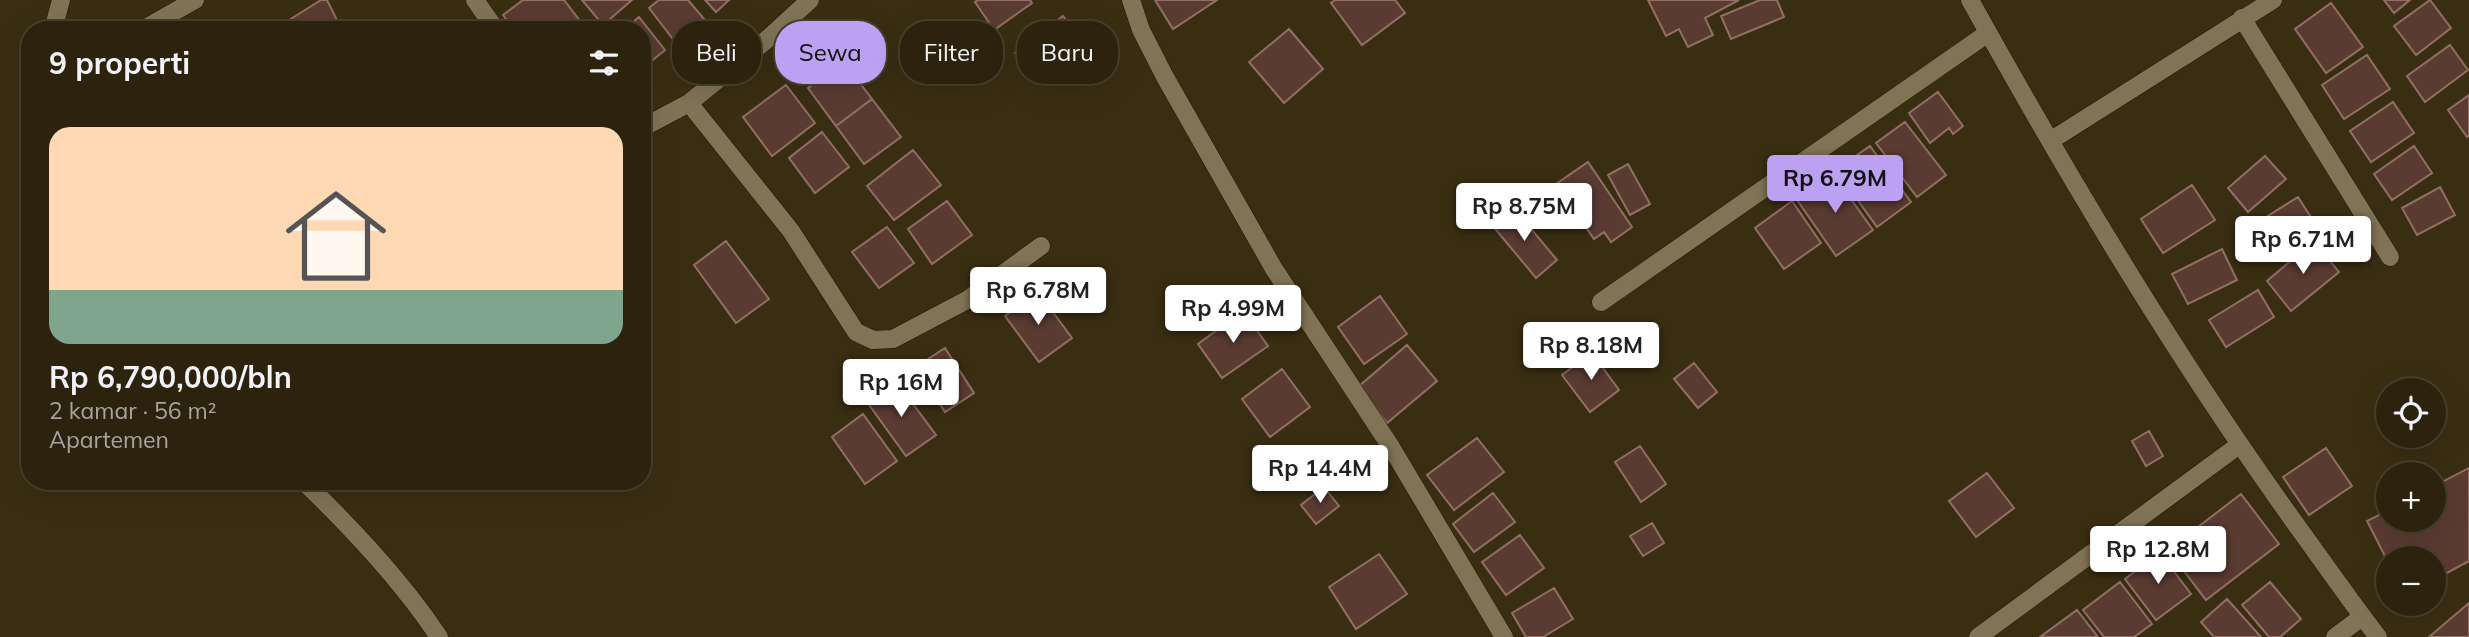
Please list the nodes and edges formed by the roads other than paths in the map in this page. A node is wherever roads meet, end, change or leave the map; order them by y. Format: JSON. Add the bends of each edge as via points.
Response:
{"nodes":[{"id":1,"x":61,"y":0,"type":"edge"},
{"id":2,"x":195,"y":0,"type":"edge"},
{"id":3,"x":475,"y":0,"type":"edge"},
{"id":4,"x":810,"y":0,"type":"edge"},
{"id":5,"x":1130,"y":0,"type":"edge"},
{"id":6,"x":1970,"y":0,"type":"edge"},
{"id":7,"x":2273,"y":0,"type":"edge"},
{"id":8,"x":2242,"y":18,"type":"junction"},
{"id":9,"x":55,"y":21,"type":"edge"},
{"id":10,"x":158,"y":21,"type":"edge"},
{"id":11,"x":490,"y":21,"type":"edge"},
{"id":12,"x":1988,"y":33,"type":"junction"},
{"id":13,"x":689,"y":103,"type":"junction"},
{"id":14,"x":651,"y":123,"type":"edge"},
{"id":15,"x":2050,"y":141,"type":"junction"},
{"id":16,"x":1041,"y":246,"type":"dead end"},
{"id":17,"x":2390,"y":257,"type":"dead end"},
{"id":18,"x":1601,"y":302,"type":"dead end"},
{"id":19,"x":2239,"y":445,"type":"junction"},
{"id":20,"x":312,"y":490,"type":"edge"},
{"id":21,"x":2362,"y":617,"type":"junction"},
{"id":22,"x":439,"y":637,"type":"edge"},
{"id":23,"x":1504,"y":637,"type":"edge"},
{"id":24,"x":1978,"y":637,"type":"edge"},
{"id":25,"x":2335,"y":637,"type":"edge"},
{"id":26,"x":2378,"y":637,"type":"edge"}],
"edges":[{"from":1,"to":9,"type":"street"},
{"from":2,"to":10,"type":"street"},
{"from":3,"to":11,"type":"street"},
{"from":4,"to":13,"type":"street"},
{"from":5,"to":23,"type":"street","via":[[1165,77],[1274,269],[1391,447]]},
{"from":6,"to":12,"type":"street"},
{"from":7,"to":8,"type":"street"},
{"from":8,"to":15,"type":"street"},
{"from":8,"to":17,"type":"street"},
{"from":12,"to":15,"type":"street"},
{"from":12,"to":18,"type":"street"},
{"from":13,"to":14,"type":"street"},
{"from":13,"to":16,"type":"street","via":[[791,231],[856,332],[873,340],[893,339],[967,300]]},
{"from":15,"to":19,"type":"street"},
{"from":19,"to":21,"type":"street"},
{"from":19,"to":24,"type":"street"},
{"from":20,"to":22,"type":"street","via":[[348,525]]},
{"from":21,"to":25,"type":"street"},
{"from":21,"to":26,"type":"street"}]}
